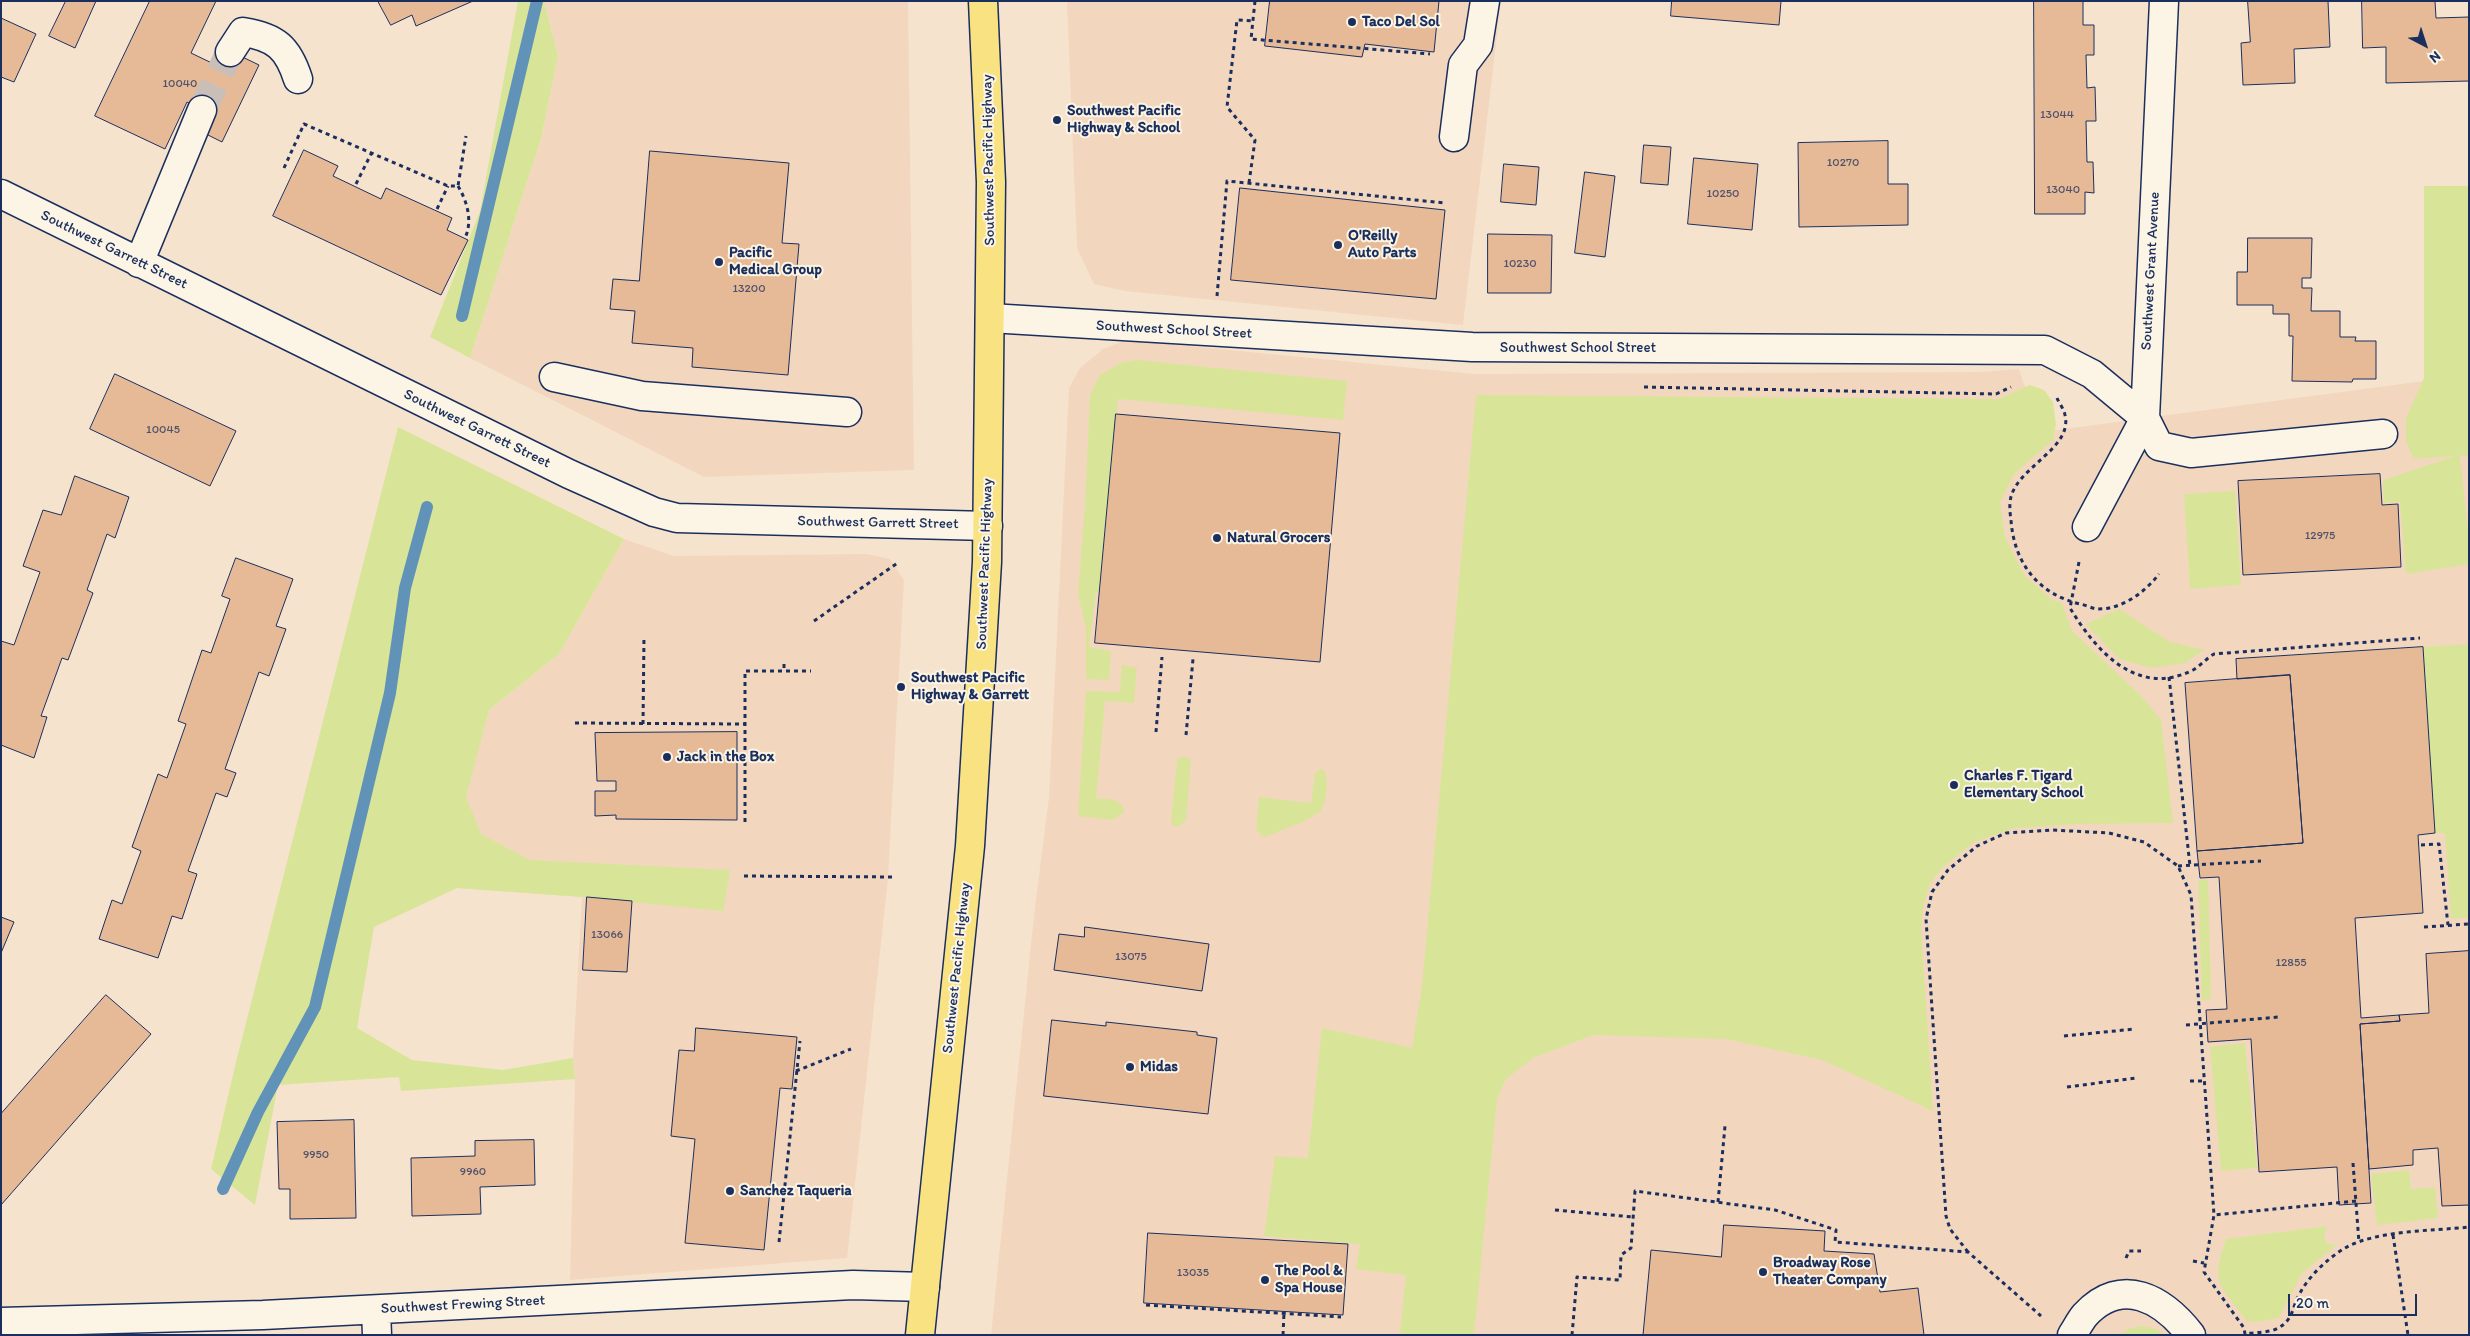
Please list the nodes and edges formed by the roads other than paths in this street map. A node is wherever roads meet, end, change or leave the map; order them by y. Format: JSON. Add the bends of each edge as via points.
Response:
{"nodes":[{"id":1,"x":983,"y":1,"type":"edge"},
{"id":2,"x":1485,"y":1,"type":"edge"},
{"id":3,"x":2164,"y":1,"type":"edge"},
{"id":4,"x":230,"y":52,"type":"tunnel mouth"},
{"id":5,"x":298,"y":79,"type":"dead end"},
{"id":6,"x":202,"y":110,"type":"tunnel mouth"},
{"id":7,"x":1454,"y":137,"type":"dead end"},
{"id":8,"x":1,"y":194,"type":"edge"},
{"id":9,"x":139,"y":263,"type":"junction"},
{"id":10,"x":990,"y":318,"type":"junction"},
{"id":11,"x":554,"y":376,"type":"dead end"},
{"id":12,"x":847,"y":412,"type":"dead end"},
{"id":13,"x":2145,"y":418,"type":"junction"},
{"id":14,"x":2383,"y":434,"type":"dead end"},
{"id":15,"x":988,"y":526,"type":"junction"},
{"id":16,"x":2087,"y":527,"type":"road end"},
{"id":17,"x":925,"y":1287,"type":"junction"},
{"id":18,"x":1,"y":1322,"type":"edge"},
{"id":19,"x":376,"y":1322,"type":"edge"},
{"id":20,"x":142,"y":1327,"type":"edge"},
{"id":21,"x":920,"y":1335,"type":"edge"},
{"id":22,"x":2072,"y":1335,"type":"edge"},
{"id":23,"x":2191,"y":1335,"type":"edge"}],
"edges":[{"from":1,"to":10,"type":"highway","name":"Southwest Pacific Highway","via":[[991,182]]},
{"from":2,"to":7,"type":"street","via":[[1478,45],[1463,64]]},
{"from":3,"to":13,"type":"street","name":"Southwest Grant Avenue"},
{"from":4,"to":5,"type":"street","via":[[243,32],[260,34],[280,45],[291,59]]},
{"from":6,"to":9,"type":"street"},
{"from":8,"to":9,"type":"street","name":"Southwest Garrett Street"},
{"from":9,"to":15,"type":"street","name":"Southwest Garrett Street","via":[[552,466],[654,512],[677,518]]},
{"from":10,"to":13,"type":"street","name":"Southwest School Street","via":[[1472,348],[2045,350],[2092,374]]},
{"from":10,"to":15,"type":"highway","name":"Southwest Pacific Highway"},
{"from":11,"to":12,"type":"street","via":[[642,396]]},
{"from":13,"to":14,"type":"street","via":[[2159,446],[2191,453]]},
{"from":13,"to":16,"type":"street","name":"Southwest Grant Avenue"},
{"from":15,"to":17,"type":"highway","name":"Southwest Pacific Highway","via":[[970,846]]},
{"from":17,"to":19,"type":"street","name":"Southwest Frewing Street","via":[[852,1285]]},
{"from":17,"to":21,"type":"highway","name":"Southwest Pacific Highway"},
{"from":18,"to":20,"type":"street","name":"Southwest Frewing Street"},
{"from":19,"to":20,"type":"street","name":"Southwest Frewing Street"},
{"from":22,"to":23,"type":"street","via":[[2085,1315],[2106,1300],[2131,1294],[2156,1301],[2179,1319]]}]}
